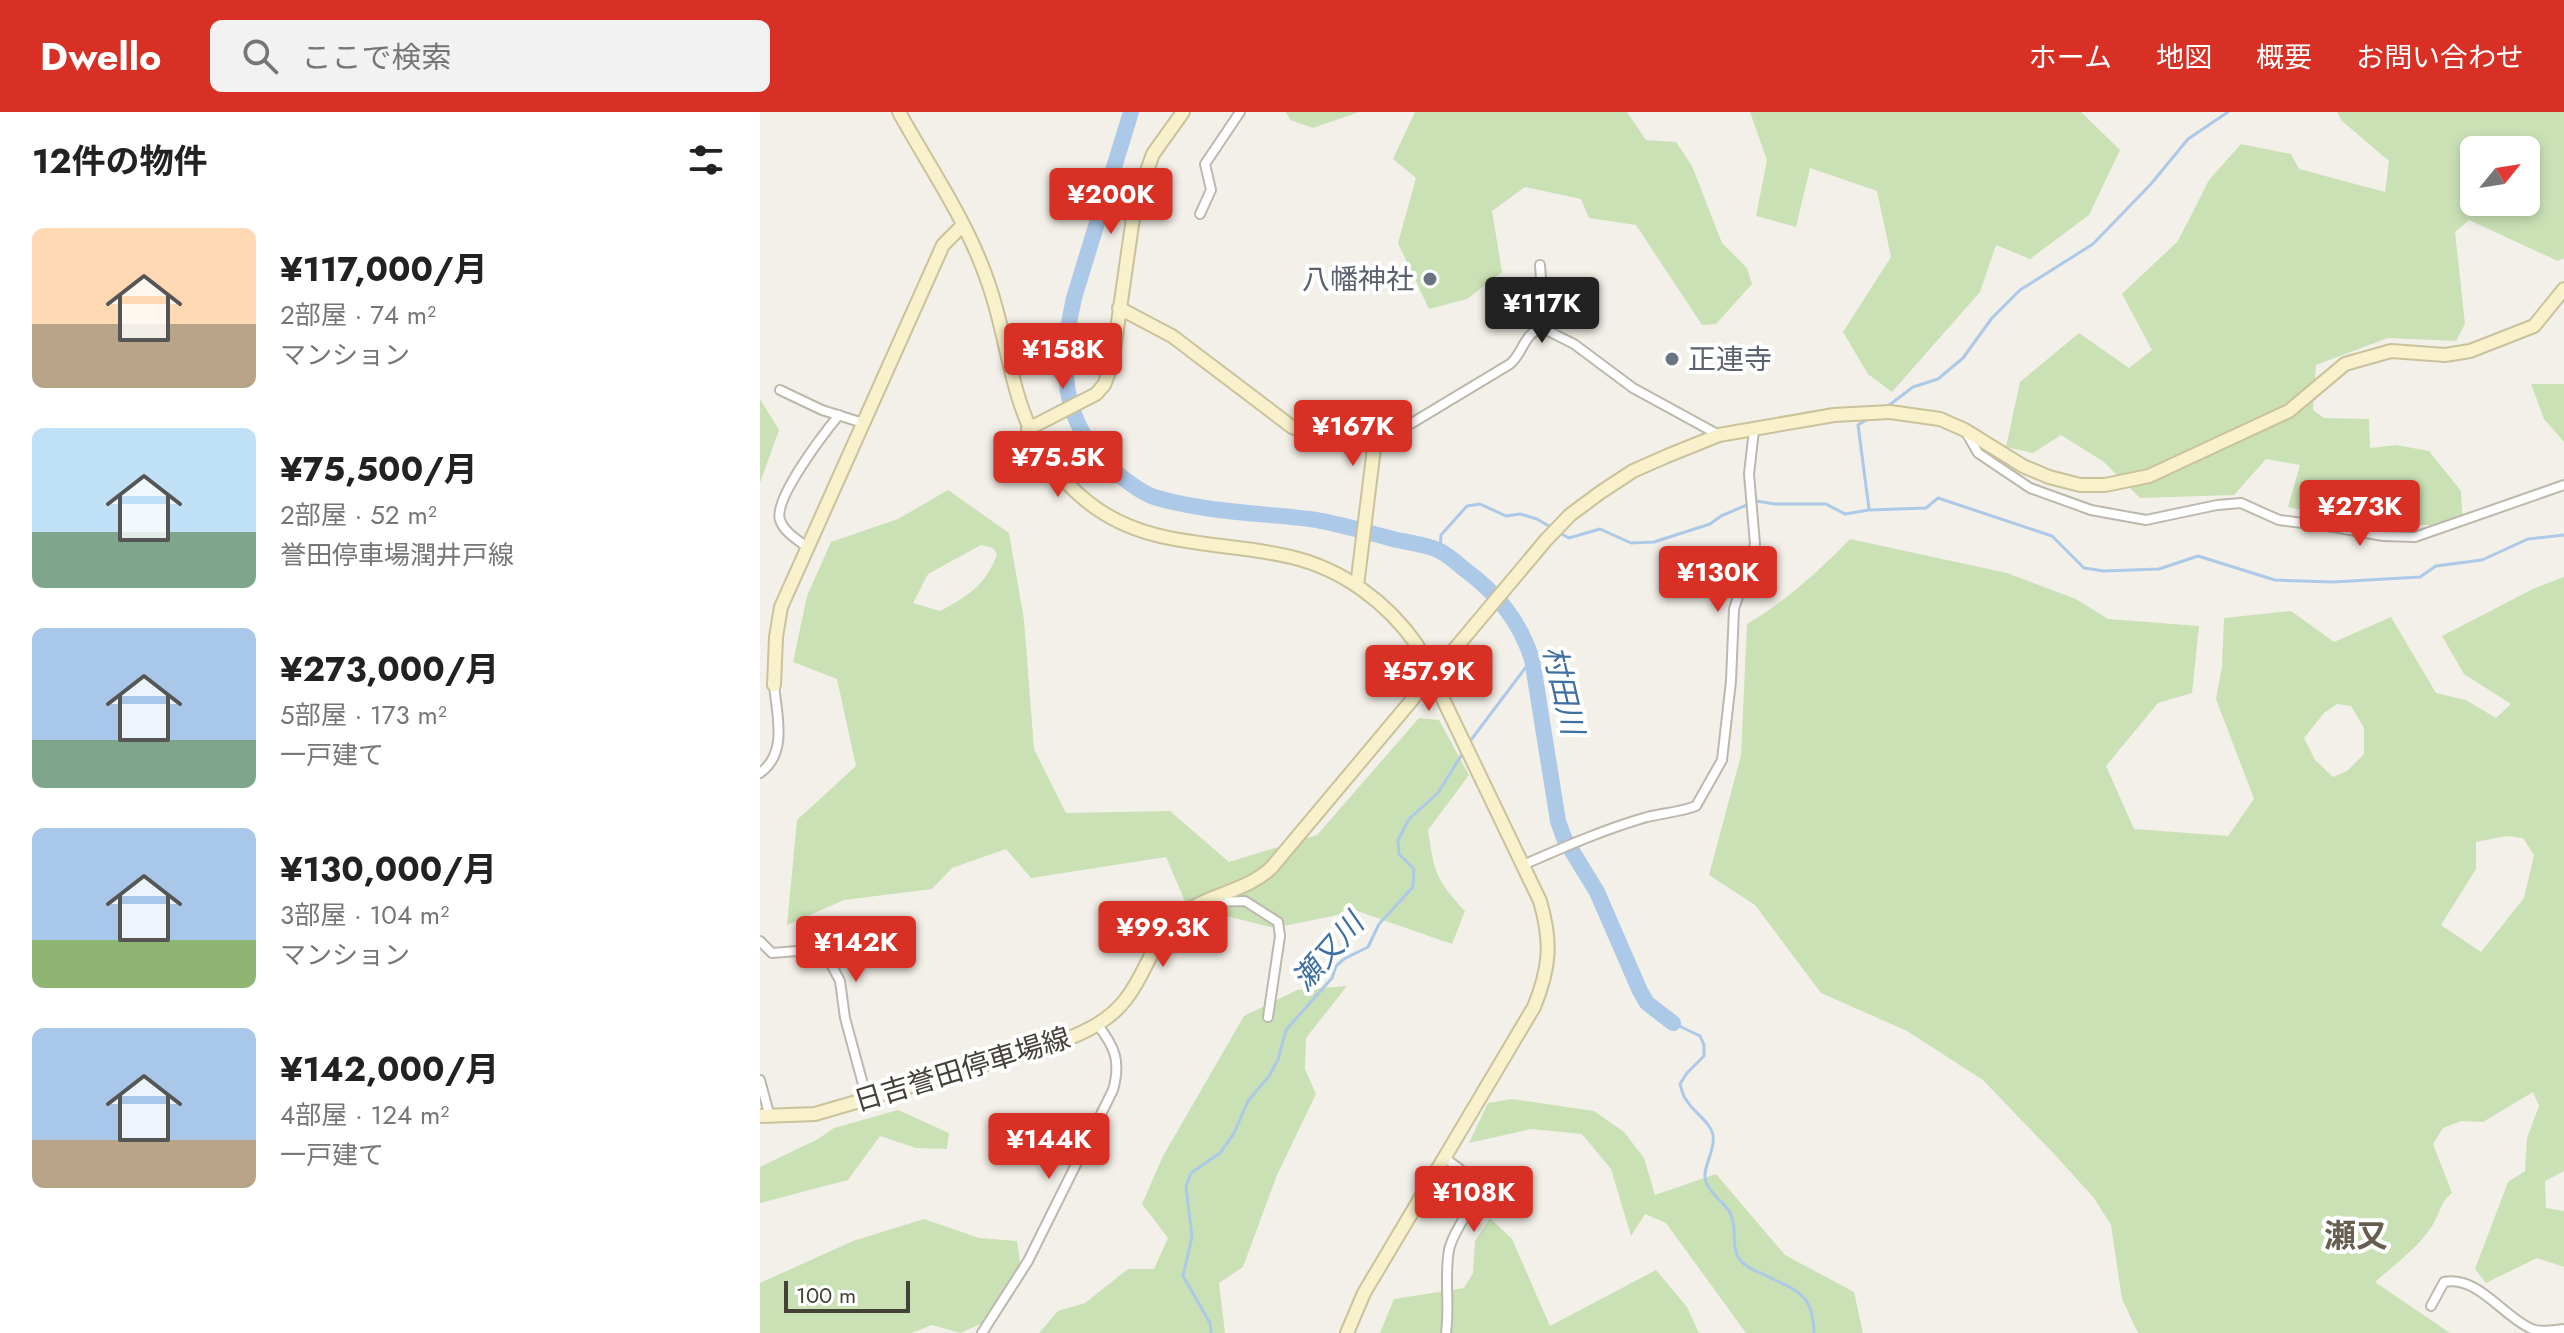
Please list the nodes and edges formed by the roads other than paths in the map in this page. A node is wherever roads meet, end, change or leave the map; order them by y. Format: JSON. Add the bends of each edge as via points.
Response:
{"nodes":[{"id":1,"x":899,"y":112,"type":"edge"},
{"id":2,"x":1183,"y":112,"type":"edge"},
{"id":3,"x":1240,"y":112,"type":"edge"},
{"id":4,"x":1200,"y":214,"type":"dead end"},
{"id":5,"x":963,"y":225,"type":"junction"},
{"id":6,"x":1540,"y":265,"type":"dead end"},
{"id":7,"x":2564,"y":289,"type":"edge"},
{"id":8,"x":1119,"y":308,"type":"junction"},
{"id":9,"x":1542,"y":328,"type":"junction"},
{"id":10,"x":780,"y":390,"type":"dead end"},
{"id":11,"x":839,"y":415,"type":"junction"},
{"id":12,"x":863,"y":423,"type":"junction"},
{"id":13,"x":1028,"y":429,"type":"junction"},
{"id":14,"x":1754,"y":430,"type":"junction"},
{"id":15,"x":1965,"y":430,"type":"junction"},
{"id":16,"x":1719,"y":435,"type":"junction"},
{"id":17,"x":1375,"y":440,"type":"junction"},
{"id":18,"x":2564,"y":485,"type":"edge"},
{"id":19,"x":807,"y":547,"type":"junction"},
{"id":20,"x":1357,"y":586,"type":"junction"},
{"id":21,"x":1431,"y":677,"type":"junction"},
{"id":22,"x":774,"y":685,"type":"joint"},
{"id":23,"x":760,"y":773,"type":"edge"},
{"id":24,"x":1523,"y":865,"type":"junction"},
{"id":25,"x":1201,"y":902,"type":"junction"},
{"id":26,"x":760,"y":941,"type":"edge"},
{"id":27,"x":1268,"y":1017,"type":"dead end"},
{"id":28,"x":1097,"y":1024,"type":"junction"},
{"id":29,"x":760,"y":1080,"type":"edge"},
{"id":30,"x":867,"y":1099,"type":"junction"},
{"id":31,"x":765,"y":1117,"type":"edge"},
{"id":32,"x":1445,"y":1158,"type":"junction"},
{"id":33,"x":2431,"y":1306,"type":"dead end"},
{"id":34,"x":2564,"y":1329,"type":"edge"},
{"id":35,"x":982,"y":1333,"type":"edge"},
{"id":36,"x":1347,"y":1333,"type":"edge"},
{"id":37,"x":1446,"y":1333,"type":"edge"}],
"edges":[{"from":1,"to":5,"type":"main road"},
{"from":2,"to":8,"type":"main road","via":[[1153,154],[1135,204]]},
{"from":3,"to":4,"type":"street","via":[[1205,164],[1211,190]]},
{"from":5,"to":12,"type":"main road","via":[[943,245]]},
{"from":5,"to":13,"type":"main road","via":[[990,289]]},
{"from":6,"to":9,"type":"street"},
{"from":7,"to":15,"type":"main road","name":"日吉誉田停車場線","via":[[2534,326],[2470,351],[2391,351],[2345,364],[2289,411],[2149,476],[2105,485],[2068,482],[2023,466]]},
{"from":8,"to":13,"type":"main road","via":[[1104,385]]},
{"from":8,"to":17,"type":"main road","via":[[1172,336],[1292,427],[1316,436]]},
{"from":9,"to":16,"type":"street","via":[[1574,344],[1633,388]]},
{"from":9,"to":17,"type":"street","via":[[1528,336],[1510,364]]},
{"from":10,"to":11,"type":"street"},
{"from":11,"to":12,"type":"street"},
{"from":11,"to":19,"type":"street","via":[[798,471],[779,512],[782,524]]},
{"from":12,"to":19,"type":"main road"},
{"from":13,"to":20,"type":"main road","via":[[1062,477],[1087,502],[1123,525],[1180,542],[1289,556]]},
{"from":14,"to":15,"type":"main road","name":"日吉誉田停車場線","via":[[1834,415],[1890,412],[1940,419]]},
{"from":14,"to":16,"type":"main road","name":"日吉誉田停車場線"},
{"from":14,"to":24,"type":"street","via":[[1749,474],[1755,544],[1734,609],[1722,760],[1696,806],[1650,816]]},
{"from":15,"to":18,"type":"street","via":[[1978,453],[2030,488],[2091,510],[2146,520],[2241,503],[2279,520],[2415,537]]},
{"from":16,"to":21,"type":"main road","name":"日吉誉田停車場線","via":[[1633,471],[1570,515]]},
{"from":17,"to":20,"type":"main road"},
{"from":19,"to":22,"type":"main road","via":[[781,607]]},
{"from":20,"to":21,"type":"main road","via":[[1406,629]]},
{"from":21,"to":24,"type":"main road"},
{"from":21,"to":25,"type":"main road","name":"日吉誉田停車場線","via":[[1272,867],[1250,883]]},
{"from":22,"to":23,"type":"street","via":[[778,746],[774,760]]},
{"from":24,"to":32,"type":"main road","via":[[1549,936],[1543,985]]},
{"from":25,"to":27,"type":"street","via":[[1245,901],[1278,922]]},
{"from":25,"to":28,"type":"main road","name":"日吉誉田停車場線","via":[[1165,931],[1125,1000]]},
{"from":26,"to":30,"type":"street","via":[[772,953],[810,950],[830,962],[840,981]]},
{"from":28,"to":30,"type":"main road","name":"日吉誉田停車場線","via":[[1048,1046]]},
{"from":28,"to":35,"type":"street","via":[[1115,1053],[1118,1072],[1113,1090],[1028,1261]]},
{"from":29,"to":31,"type":"street"},
{"from":30,"to":31,"type":"main road","name":"日吉誉田停車場線","via":[[815,1114]]},
{"from":32,"to":36,"type":"main road","via":[[1364,1293]]},
{"from":32,"to":37,"type":"street","via":[[1465,1174],[1472,1196],[1449,1247]]},
{"from":33,"to":34,"type":"street","via":[[2444,1282],[2458,1281],[2531,1329]]}]}
